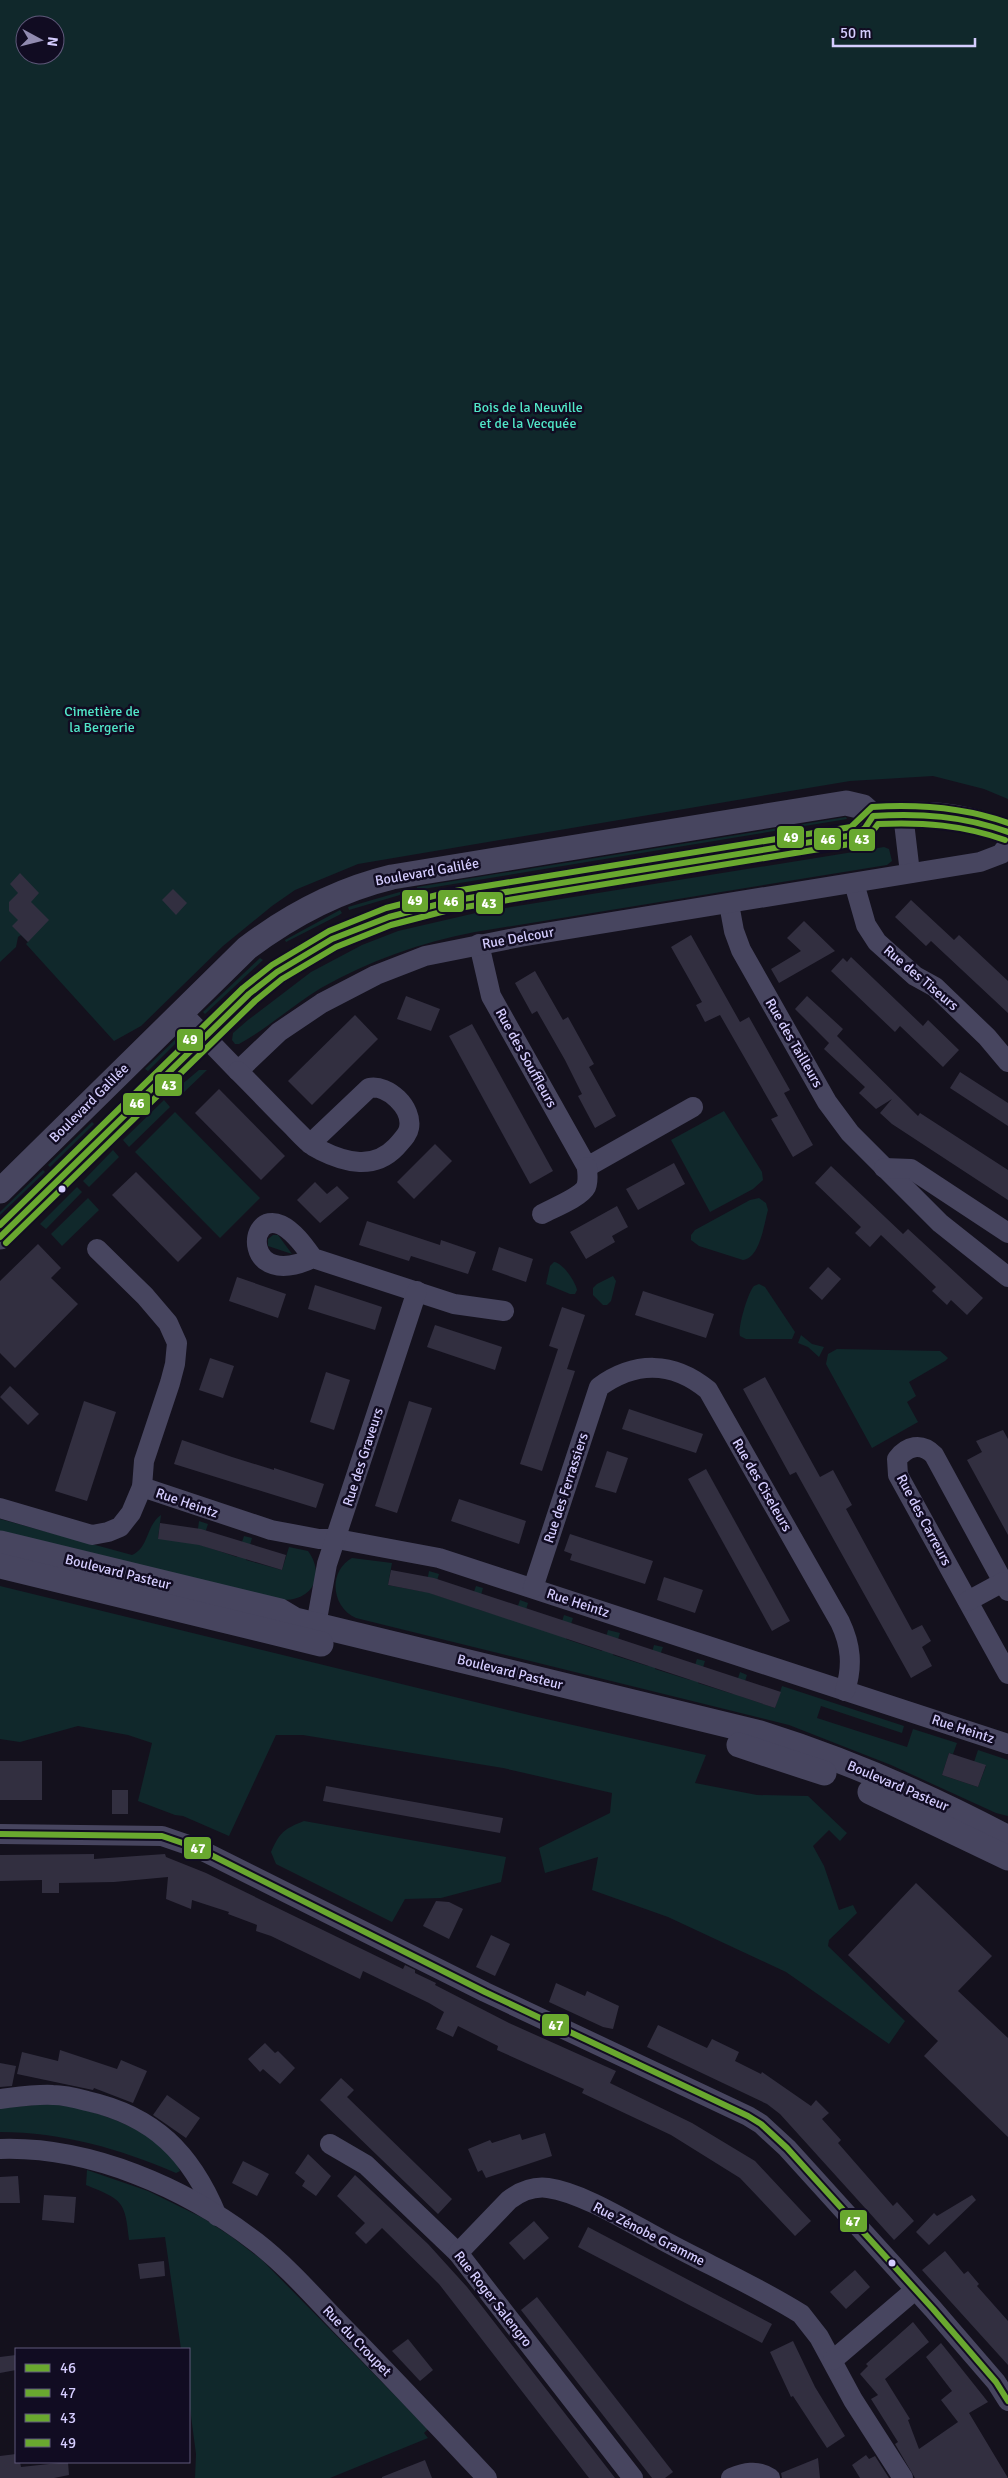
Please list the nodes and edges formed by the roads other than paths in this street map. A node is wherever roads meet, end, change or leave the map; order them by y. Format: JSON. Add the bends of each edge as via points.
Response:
{"nodes":[{"id":1,"x":903,"y":814,"type":"junction"},
{"id":2,"x":873,"y":816,"type":"junction"},
{"id":3,"x":1008,"y":832,"type":"edge"},
{"id":4,"x":1008,"y":845,"type":"edge"},
{"id":5,"x":910,"y":874,"type":"junction"},
{"id":6,"x":854,"y":884,"type":"junction"},
{"id":7,"x":729,"y":904,"type":"junction"},
{"id":8,"x":479,"y":944,"type":"junction"},
{"id":9,"x":181,"y":1012,"type":"junction"},
{"id":10,"x":204,"y":1037,"type":"junction"},
{"id":11,"x":1008,"y":1062,"type":"edge"},
{"id":12,"x":238,"y":1071,"type":"junction"},
{"id":13,"x":693,"y":1107,"type":"dead end"},
{"id":14,"x":310,"y":1144,"type":"junction"},
{"id":15,"x":586,"y":1167,"type":"junction"},
{"id":16,"x":884,"y":1168,"type":"junction"},
{"id":17,"x":0,"y":1191,"type":"edge"},
{"id":18,"x":542,"y":1214,"type":"dead end"},
{"id":19,"x":1008,"y":1232,"type":"edge"},
{"id":20,"x":0,"y":1237,"type":"edge"},
{"id":21,"x":97,"y":1248,"type":"dead end"},
{"id":22,"x":313,"y":1258,"type":"dead end"},
{"id":23,"x":1008,"y":1276,"type":"edge"},
{"id":24,"x":417,"y":1292,"type":"junction"},
{"id":25,"x":504,"y":1311,"type":"dead end"},
{"id":26,"x":598,"y":1387,"type":"joint"},
{"id":27,"x":142,"y":1487,"type":"junction"},
{"id":28,"x":0,"y":1508,"type":"edge"},
{"id":29,"x":337,"y":1539,"type":"junction"},
{"id":30,"x":0,"y":1543,"type":"edge"},
{"id":31,"x":0,"y":1566,"type":"edge"},
{"id":32,"x":1006,"y":1586,"type":"edge"},
{"id":33,"x":533,"y":1588,"type":"junction"},
{"id":34,"x":968,"y":1601,"type":"junction"},
{"id":35,"x":316,"y":1625,"type":"junction"},
{"id":36,"x":1008,"y":1674,"type":"edge"},
{"id":37,"x":845,"y":1691,"type":"junction"},
{"id":38,"x":1008,"y":1744,"type":"edge"},
{"id":39,"x":0,"y":1834,"type":"edge"},
{"id":40,"x":1007,"y":1851,"type":"edge"},
{"id":41,"x":0,"y":2099,"type":"edge"},
{"id":42,"x":330,"y":2144,"type":"dead end"},
{"id":43,"x":0,"y":2148,"type":"edge"},
{"id":44,"x":217,"y":2216,"type":"junction"},
{"id":45,"x":458,"y":2253,"type":"junction"},
{"id":46,"x":915,"y":2290,"type":"junction"},
{"id":47,"x":833,"y":2360,"type":"junction"},
{"id":48,"x":1008,"y":2401,"type":"edge"},
{"id":49,"x":487,"y":2478,"type":"edge"},
{"id":50,"x":633,"y":2478,"type":"edge"},
{"id":51,"x":730,"y":2478,"type":"edge"},
{"id":52,"x":770,"y":2478,"type":"edge"},
{"id":53,"x":903,"y":2478,"type":"edge"}],
"edges":[{"from":1,"to":2,"type":"street"},
{"from":1,"to":3,"type":"street","via":[[958,816]]},
{"from":1,"to":5,"type":"street"},
{"from":2,"to":9,"type":"street","name":"Boulevard Galilée","via":[[863,807],[846,803],[369,882],[284,921],[247,948]]},
{"from":2,"to":10,"type":"street","via":[[865,828],[854,834],[428,904],[375,920],[322,943],[288,964],[249,994]]},
{"from":4,"to":5,"type":"street","name":"Rue Delcour","via":[[991,860]]},
{"from":5,"to":6,"type":"street","name":"Rue Delcour"},
{"from":6,"to":7,"type":"street","name":"Rue Delcour"},
{"from":6,"to":11,"type":"street","name":"Rue des Tiseurs","via":[[866,925],[877,942],[915,976],[935,987]]},
{"from":7,"to":8,"type":"street","name":"Rue Delcour"},
{"from":7,"to":16,"type":"street","name":"Rue des Tailleurs","via":[[741,950],[823,1094],[850,1133]]},
{"from":8,"to":12,"type":"street","name":"Rue Delcour","via":[[425,956],[354,985],[322,1002],[279,1032]]},
{"from":8,"to":15,"type":"street","name":"Rue des Souffleurs","via":[[491,996]]},
{"from":9,"to":10,"type":"street"},
{"from":9,"to":17,"type":"street","name":"Boulevard Galilée"},
{"from":10,"to":12,"type":"street"},
{"from":10,"to":20,"type":"street"},
{"from":12,"to":14,"type":"street"},
{"from":13,"to":15,"type":"street"},
{"from":14,"to":14,"type":"street","via":[[354,1161],[368,1163],[381,1160],[404,1138],[409,1129],[409,1118],[386,1090],[377,1086],[369,1088]]},
{"from":15,"to":18,"type":"street","via":[[588,1179],[581,1193]]},
{"from":16,"to":19,"type":"street","via":[[911,1170]]},
{"from":16,"to":23,"type":"street","name":"Rue des Tailleurs","via":[[940,1223]]},
{"from":21,"to":27,"type":"street","via":[[168,1323],[177,1342],[172,1377],[144,1460]]},
{"from":22,"to":24,"type":"street"},
{"from":24,"to":25,"type":"street","via":[[454,1304]]},
{"from":24,"to":29,"type":"street","name":"Rue des Graveurs"},
{"from":26,"to":33,"type":"street","name":"Rue des Ferrassiers"},
{"from":26,"to":37,"type":"street","name":"Rue des Ciseleurs","via":[[623,1372],[658,1368],[695,1379],[708,1390],[845,1632],[851,1657]]},
{"from":27,"to":28,"type":"street","via":[[131,1513],[120,1527],[92,1535]]},
{"from":27,"to":29,"type":"street","name":"Rue Heintz","via":[[271,1530]]},
{"from":29,"to":33,"type":"street","name":"Rue Heintz","via":[[439,1558]]},
{"from":29,"to":35,"type":"street","name":"Rue des Graveurs","via":[[327,1564]]},
{"from":30,"to":35,"type":"street","name":"Boulevard Pasteur","via":[[280,1611],[295,1620]]},
{"from":31,"to":40,"type":"street","name":"Boulevard Pasteur","via":[[752,1749],[854,1785]]},
{"from":32,"to":34,"type":"street"},
{"from":32,"to":34,"type":"street","name":"Rue des Carreurs","via":[[934,1455],[919,1446],[906,1449],[897,1460],[898,1475]]},
{"from":33,"to":37,"type":"street","name":"Rue Heintz"},
{"from":34,"to":36,"type":"street","name":"Rue des Carreurs"},
{"from":35,"to":40,"type":"street","name":"Boulevard Pasteur","via":[[769,1736],[923,1796]]},
{"from":37,"to":38,"type":"street","name":"Rue Heintz"},
{"from":39,"to":46,"type":"street","via":[[162,1836],[177,1840],[485,1992],[724,2103],[761,2124],[777,2138]]},
{"from":41,"to":44,"type":"street","via":[[61,2095],[120,2109],[159,2133],[176,2148],[208,2195]]},
{"from":42,"to":45,"type":"street","name":"Rue Roger Salengro","via":[[366,2165]]},
{"from":43,"to":44,"type":"street","name":"Rue du Croupet","via":[[62,2155],[113,2167],[184,2197]]},
{"from":44,"to":49,"type":"street","name":"Rue du Croupet","via":[[256,2243],[294,2277]]},
{"from":45,"to":47,"type":"street","name":"Rue Zénobe Gramme","via":[[517,2194],[536,2187],[562,2191],[790,2307],[809,2323]]},
{"from":45,"to":50,"type":"street","name":"Rue Roger Salengro"},
{"from":46,"to":47,"type":"street"},
{"from":46,"to":48,"type":"street","via":[[996,2382]]},
{"from":47,"to":53,"type":"street","name":"Rue Zénobe Gramme","via":[[853,2400]]},
{"from":51,"to":52,"type":"street","via":[[753,2472]]}]}
